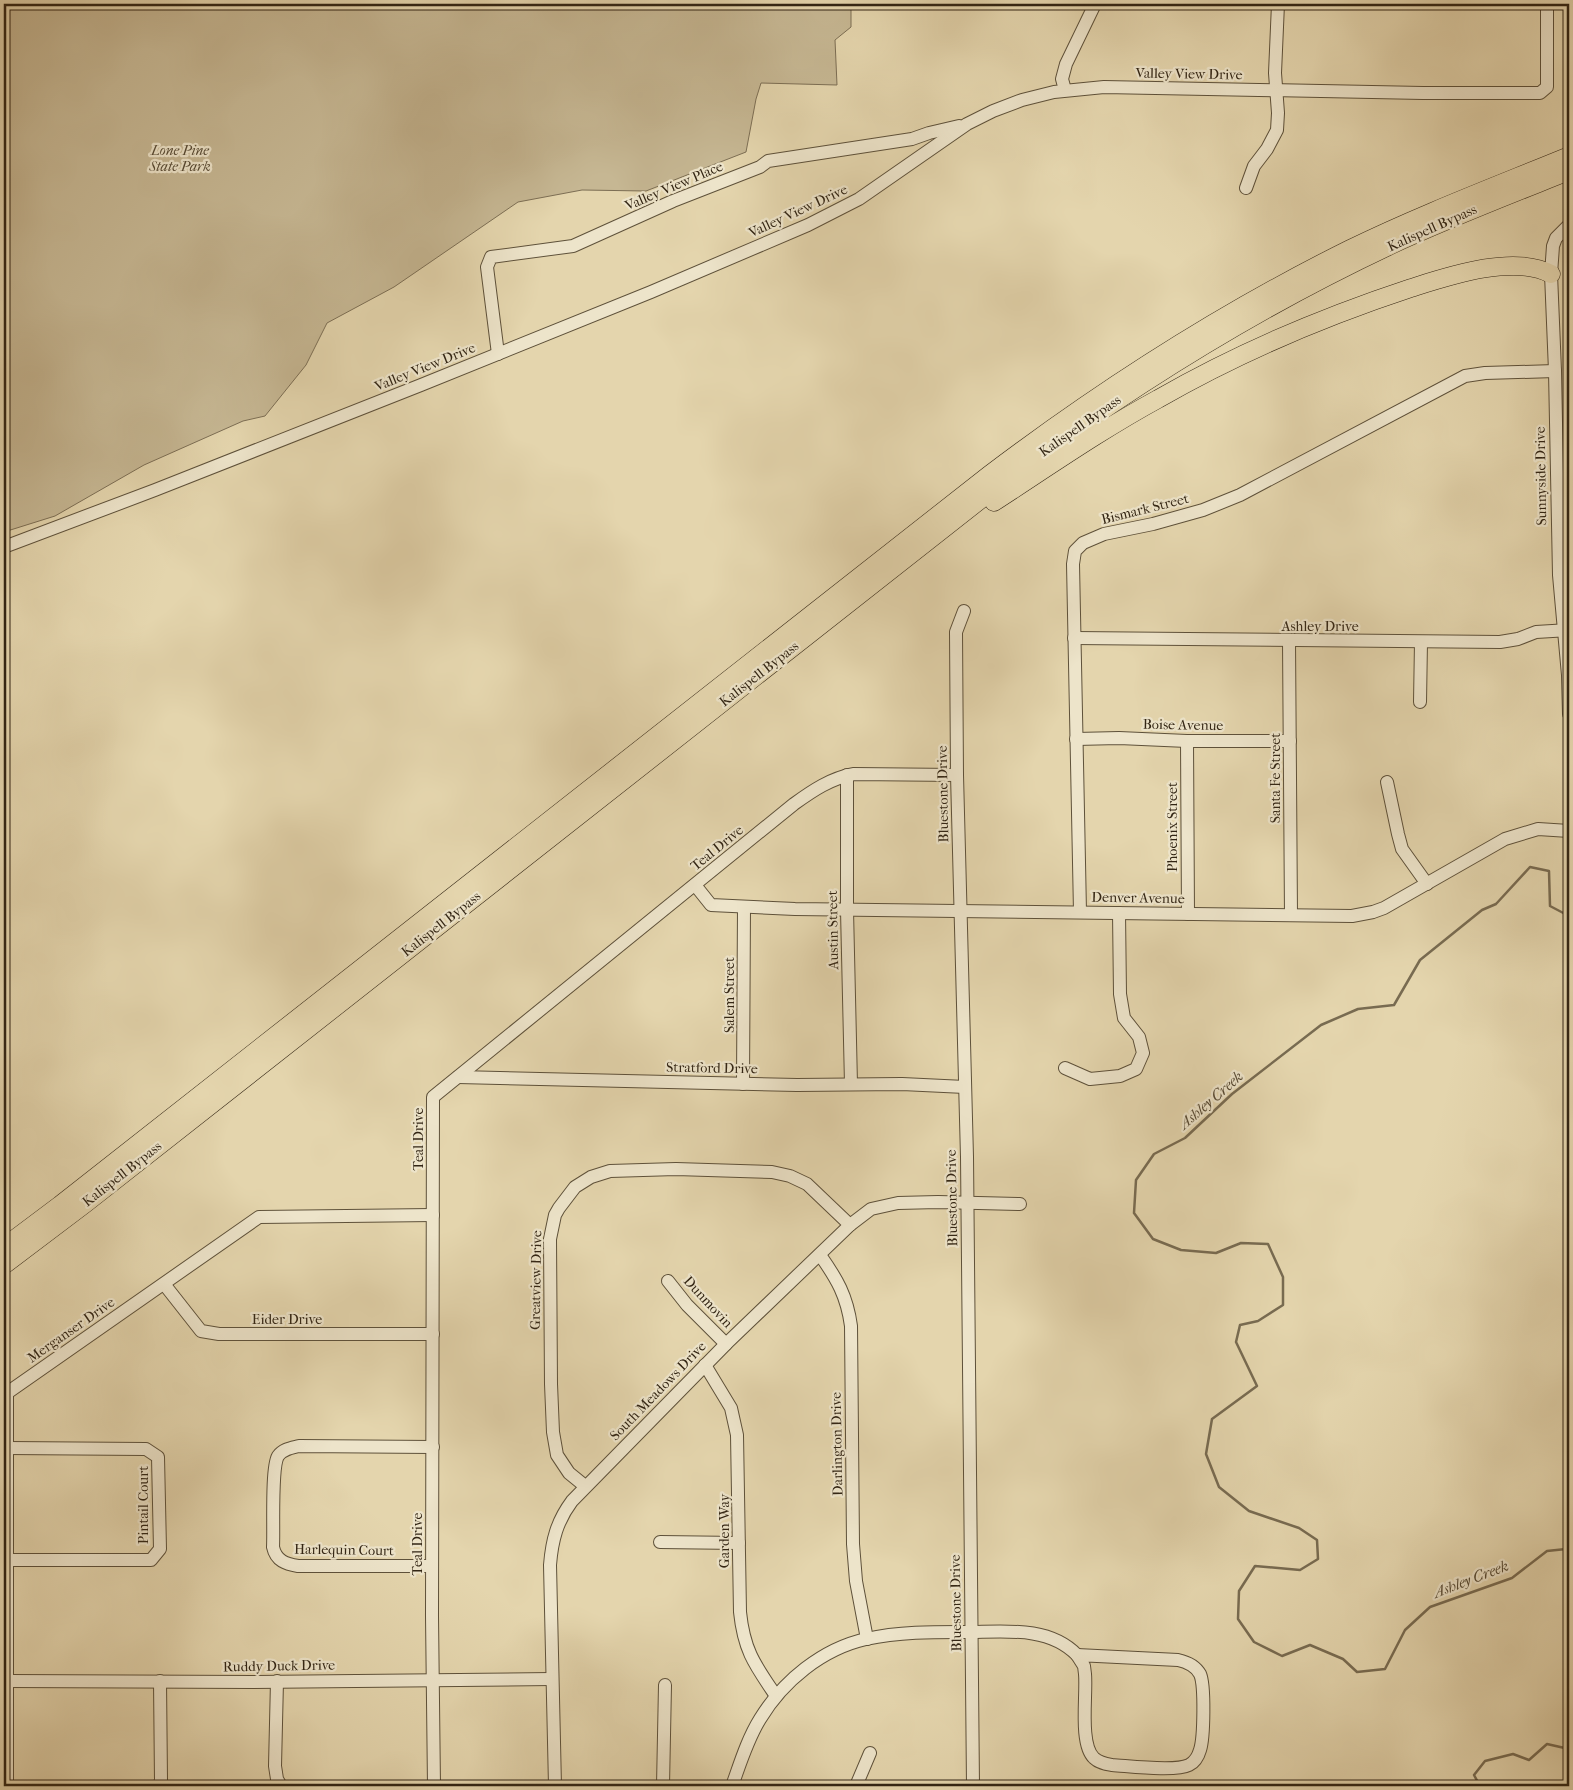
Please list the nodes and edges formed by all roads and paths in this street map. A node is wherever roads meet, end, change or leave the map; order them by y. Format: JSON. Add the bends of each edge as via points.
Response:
{"nodes":[{"id":1,"x":1095,"y":4,"type":"edge"},
{"id":2,"x":1278,"y":4,"type":"edge"},
{"id":3,"x":1547,"y":4,"type":"edge"},
{"id":4,"x":1065,"y":90,"type":"junction"},
{"id":5,"x":1275,"y":90,"type":"junction"},
{"id":6,"x":967,"y":124,"type":"junction"},
{"id":7,"x":1569,"y":156,"type":"edge"},
{"id":8,"x":1569,"y":171,"type":"edge"},
{"id":9,"x":1246,"y":188,"type":"dead end"},
{"id":10,"x":1569,"y":225,"type":"edge"},
{"id":11,"x":1551,"y":274,"type":"junction"},
{"id":12,"x":498,"y":354,"type":"junction"},
{"id":13,"x":1555,"y":371,"type":"junction"},
{"id":14,"x":927,"y":542,"type":"junction"},
{"id":15,"x":4,"y":548,"type":"edge"},
{"id":16,"x":964,"y":611,"type":"dead end"},
{"id":17,"x":1566,"y":630,"type":"edge"},
{"id":18,"x":1074,"y":638,"type":"junction"},
{"id":19,"x":1289,"y":641,"type":"junction"},
{"id":20,"x":1420,"y":642,"type":"junction"},
{"id":21,"x":1420,"y":702,"type":"dead end"},
{"id":22,"x":1569,"y":714,"type":"edge"},
{"id":23,"x":1076,"y":739,"type":"junction"},
{"id":24,"x":1187,"y":741,"type":"junction"},
{"id":25,"x":1290,"y":741,"type":"junction"},
{"id":26,"x":956,"y":774,"type":"junction"},
{"id":27,"x":847,"y":775,"type":"junction"},
{"id":28,"x":1387,"y":782,"type":"dead end"},
{"id":29,"x":1569,"y":831,"type":"edge"},
{"id":30,"x":1427,"y":884,"type":"junction"},
{"id":31,"x":695,"y":885,"type":"junction"},
{"id":32,"x":744,"y":907,"type":"junction"},
{"id":33,"x":847,"y":910,"type":"junction"},
{"id":34,"x":960,"y":911,"type":"junction"},
{"id":35,"x":1080,"y":912,"type":"junction"},
{"id":36,"x":1119,"y":913,"type":"junction"},
{"id":37,"x":1188,"y":914,"type":"junction"},
{"id":38,"x":1291,"y":915,"type":"junction"},
{"id":39,"x":1066,"y":1068,"type":"dead end"},
{"id":40,"x":458,"y":1077,"type":"junction"},
{"id":41,"x":743,"y":1084,"type":"junction"},
{"id":42,"x":851,"y":1084,"type":"junction"},
{"id":43,"x":965,"y":1087,"type":"junction"},
{"id":44,"x":967,"y":1203,"type":"junction"},
{"id":45,"x":1020,"y":1204,"type":"dead end"},
{"id":46,"x":433,"y":1215,"type":"junction"},
{"id":47,"x":850,"y":1225,"type":"junction"},
{"id":48,"x":4,"y":1247,"type":"edge"},
{"id":49,"x":820,"y":1255,"type":"junction"},
{"id":50,"x":4,"y":1264,"type":"edge"},
{"id":51,"x":668,"y":1281,"type":"dead end"},
{"id":52,"x":164,"y":1284,"type":"junction"},
{"id":53,"x":433,"y":1334,"type":"junction"},
{"id":54,"x":726,"y":1344,"type":"junction"},
{"id":55,"x":705,"y":1365,"type":"junction"},
{"id":56,"x":433,"y":1447,"type":"junction"},
{"id":57,"x":7,"y":1448,"type":"junction"},
{"id":58,"x":585,"y":1486,"type":"junction"},
{"id":59,"x":660,"y":1542,"type":"dead end"},
{"id":60,"x":740,"y":1543,"type":"junction"},
{"id":61,"x":5,"y":1560,"type":"edge"},
{"id":62,"x":432,"y":1566,"type":"junction"},
{"id":63,"x":972,"y":1632,"type":"junction"},
{"id":64,"x":867,"y":1639,"type":"junction"},
{"id":65,"x":1077,"y":1655,"type":"junction"},
{"id":66,"x":552,"y":1679,"type":"junction"},
{"id":67,"x":433,"y":1680,"type":"junction"},
{"id":68,"x":7,"y":1681,"type":"junction"},
{"id":69,"x":160,"y":1681,"type":"junction"},
{"id":70,"x":277,"y":1681,"type":"junction"},
{"id":71,"x":665,"y":1685,"type":"dead end"},
{"id":72,"x":776,"y":1696,"type":"junction"},
{"id":73,"x":870,"y":1753,"type":"dead end"},
{"id":74,"x":7,"y":1786,"type":"edge"},
{"id":75,"x":159,"y":1786,"type":"edge"},
{"id":76,"x":281,"y":1786,"type":"edge"},
{"id":77,"x":434,"y":1786,"type":"edge"},
{"id":78,"x":556,"y":1786,"type":"edge"},
{"id":79,"x":663,"y":1786,"type":"edge"},
{"id":80,"x":732,"y":1786,"type":"edge"},
{"id":81,"x":856,"y":1786,"type":"edge"},
{"id":82,"x":973,"y":1786,"type":"edge"}],
"edges":[{"from":1,"to":4,"type":"street","via":[[1066,64],[1062,79]]},
{"from":2,"to":5,"type":"street"},
{"from":3,"to":5,"type":"street","name":"Valley View Drive","via":[[1547,87],[1540,93]]},
{"from":4,"to":5,"type":"street","name":"Valley View Drive","via":[[1104,87]]},
{"from":4,"to":6,"type":"street","name":"Valley View Drive","via":[[1007,105]]},
{"from":5,"to":9,"type":"street","via":[[1277,130],[1254,166]]},
{"from":6,"to":12,"type":"street","name":"Valley View Drive","via":[[843,208],[651,292]]},
{"from":6,"to":12,"type":"street","name":"Valley View Place","via":[[912,139],[768,161],[573,246],[491,257],[487,267]]},
{"from":7,"to":48,"type":"highway","name":"Kalispell Bypass","via":[[1441,208],[1307,271],[1186,339],[1088,402],[981,481]]},
{"from":8,"to":14,"type":"highway","name":"Kalispell Bypass","via":[[1390,246],[1218,336],[1149,378],[1065,436]]},
{"from":10,"to":11,"type":"street","name":"Sunnyside Drive","via":[[1552,246]]},
{"from":11,"to":13,"type":"street","name":"Sunnyside Drive"},
{"from":11,"to":14,"type":"highway","via":[[1533,267],[1512,266],[1455,274],[1279,337],[1130,414]]},
{"from":12,"to":15,"type":"street","name":"Valley View Drive"},
{"from":13,"to":17,"type":"street","name":"Sunnyside Drive","via":[[1559,575]]},
{"from":13,"to":18,"type":"street","name":"Bismark Street","via":[[1465,376],[1240,495],[1203,510],[1104,534],[1083,543],[1075,551],[1073,564]]},
{"from":14,"to":50,"type":"highway","name":"Kalispell Bypass","via":[[224,1096]]},
{"from":16,"to":26,"type":"street","name":"Bluestone Drive","via":[[956,632]]},
{"from":17,"to":20,"type":"street","name":"Ashley Drive","via":[[1536,632],[1500,642]]},
{"from":17,"to":22,"type":"street","name":"Sunnyside Drive"},
{"from":18,"to":19,"type":"street","name":"Ashley Drive"},
{"from":18,"to":23,"type":"street","name":"Bismark Street"},
{"from":19,"to":20,"type":"street","name":"Ashley Drive"},
{"from":19,"to":25,"type":"street","name":"Santa Fe Street"},
{"from":20,"to":21,"type":"street"},
{"from":23,"to":24,"type":"street","name":"Boise Avenue"},
{"from":23,"to":35,"type":"street","name":"Bismark Street"},
{"from":24,"to":25,"type":"street","name":"Boise Avenue"},
{"from":24,"to":37,"type":"street","name":"Phoenix Street"},
{"from":25,"to":38,"type":"street","name":"Santa Fe Street"},
{"from":26,"to":27,"type":"street","name":"Teal Drive"},
{"from":26,"to":34,"type":"street","name":"Bluestone Drive"},
{"from":27,"to":31,"type":"street","name":"Teal Drive","via":[[807,794]]},
{"from":27,"to":33,"type":"street","name":"Austin Street"},
{"from":28,"to":30,"type":"street","via":[[1402,849]]},
{"from":29,"to":30,"type":"street","name":"Denver Avenue","via":[[1538,828],[1505,839]]},
{"from":30,"to":38,"type":"street","name":"Denver Avenue","via":[[1373,912],[1352,916]]},
{"from":31,"to":32,"type":"street","name":"Denver Avenue","via":[[711,905]]},
{"from":31,"to":40,"type":"street","name":"Teal Drive"},
{"from":32,"to":33,"type":"street","name":"Denver Avenue"},
{"from":32,"to":41,"type":"street","name":"Salem Street"},
{"from":33,"to":34,"type":"street","name":"Denver Avenue"},
{"from":33,"to":42,"type":"street","name":"Austin Street"},
{"from":34,"to":35,"type":"street","name":"Denver Avenue"},
{"from":34,"to":43,"type":"street","name":"Bluestone Drive"},
{"from":35,"to":36,"type":"street","name":"Denver Avenue"},
{"from":36,"to":37,"type":"street","name":"Denver Avenue"},
{"from":36,"to":39,"type":"street","via":[[1120,994],[1124,1018],[1139,1037],[1143,1053],[1136,1070],[1120,1076],[1090,1079]]},
{"from":37,"to":38,"type":"street","name":"Denver Avenue"},
{"from":40,"to":41,"type":"street","name":"Stratford Drive"},
{"from":40,"to":46,"type":"street","name":"Teal Drive","via":[[433,1097]]},
{"from":41,"to":42,"type":"street","name":"Stratford Drive"},
{"from":42,"to":43,"type":"street","name":"Stratford Drive"},
{"from":43,"to":44,"type":"street","name":"Bluestone Drive"},
{"from":44,"to":45,"type":"street","name":"South Meadows Drive"},
{"from":44,"to":47,"type":"street","name":"South Meadows Drive","via":[[885,1204],[871,1209]]},
{"from":44,"to":63,"type":"street","name":"Bluestone Drive"},
{"from":46,"to":52,"type":"street","name":"Merganser Drive","via":[[259,1217]]},
{"from":46,"to":53,"type":"street","name":"Teal Drive"},
{"from":47,"to":49,"type":"street","name":"South Meadows Drive"},
{"from":47,"to":58,"type":"street","name":"Greatview Drive","via":[[807,1184],[772,1172],[610,1171],[583,1181],[569,1194],[555,1215],[550,1239],[552,1432],[560,1462]]},
{"from":49,"to":54,"type":"street","name":"South Meadows Drive"},
{"from":49,"to":64,"type":"street","name":"Darlington Drive","via":[[844,1295],[851,1326],[853,1544]]},
{"from":51,"to":54,"type":"street","name":"Dunmovin"},
{"from":52,"to":53,"type":"street","name":"Eider Drive","via":[[201,1331],[220,1334]]},
{"from":52,"to":57,"type":"street","name":"Merganser Drive","via":[[7,1393]]},
{"from":53,"to":56,"type":"street","name":"Teal Drive"},
{"from":54,"to":55,"type":"street","name":"South Meadows Drive"},
{"from":55,"to":58,"type":"street","name":"South Meadows Drive"},
{"from":55,"to":60,"type":"street","name":"Garden Way","via":[[730,1408],[736,1426]]},
{"from":56,"to":62,"type":"street","name":"Teal Drive"},
{"from":56,"to":62,"type":"street","name":"Harlequin Court","via":[[299,1446],[285,1450],[278,1457],[274,1471],[273,1547],[281,1561],[298,1566]]},
{"from":57,"to":61,"type":"street","name":"Merganser Drive"},
{"from":57,"to":61,"type":"street","name":"Pintail Court","via":[[146,1449],[158,1457],[160,1549],[151,1560]]},
{"from":58,"to":66,"type":"street","name":"South Meadows Drive","via":[[561,1517],[552,1546]]},
{"from":59,"to":60,"type":"street"},
{"from":60,"to":72,"type":"street","name":"Garden Way","via":[[742,1630],[749,1653]]},
{"from":61,"to":68,"type":"street","name":"Merganser Drive"},
{"from":62,"to":67,"type":"street","name":"Teal Drive"},
{"from":63,"to":64,"type":"street","via":[[915,1633]]},
{"from":63,"to":65,"type":"street","via":[[1038,1634],[1063,1644]]},
{"from":63,"to":82,"type":"street","name":"Bluestone Drive"},
{"from":64,"to":72,"type":"street","via":[[848,1644],[816,1661]]},
{"from":65,"to":65,"type":"street","via":[[1178,1660],[1191,1664],[1202,1682],[1203,1732],[1200,1752],[1192,1763],[1181,1768],[1112,1765],[1094,1758],[1086,1739],[1084,1666]]},
{"from":66,"to":67,"type":"street","name":"Ruddy Duck Drive"},
{"from":66,"to":78,"type":"street","name":"South Meadows Drive"},
{"from":67,"to":70,"type":"street","name":"Ruddy Duck Drive"},
{"from":67,"to":77,"type":"street","name":"Teal Drive"},
{"from":68,"to":69,"type":"street","name":"Ruddy Duck Drive"},
{"from":68,"to":74,"type":"street","name":"Merganser Drive"},
{"from":69,"to":70,"type":"street","name":"Ruddy Duck Drive"},
{"from":69,"to":75,"type":"street"},
{"from":70,"to":76,"type":"street","via":[[275,1773]]},
{"from":71,"to":79,"type":"street"},
{"from":72,"to":80,"type":"street","via":[[750,1737]]},
{"from":73,"to":81,"type":"street"}]}
